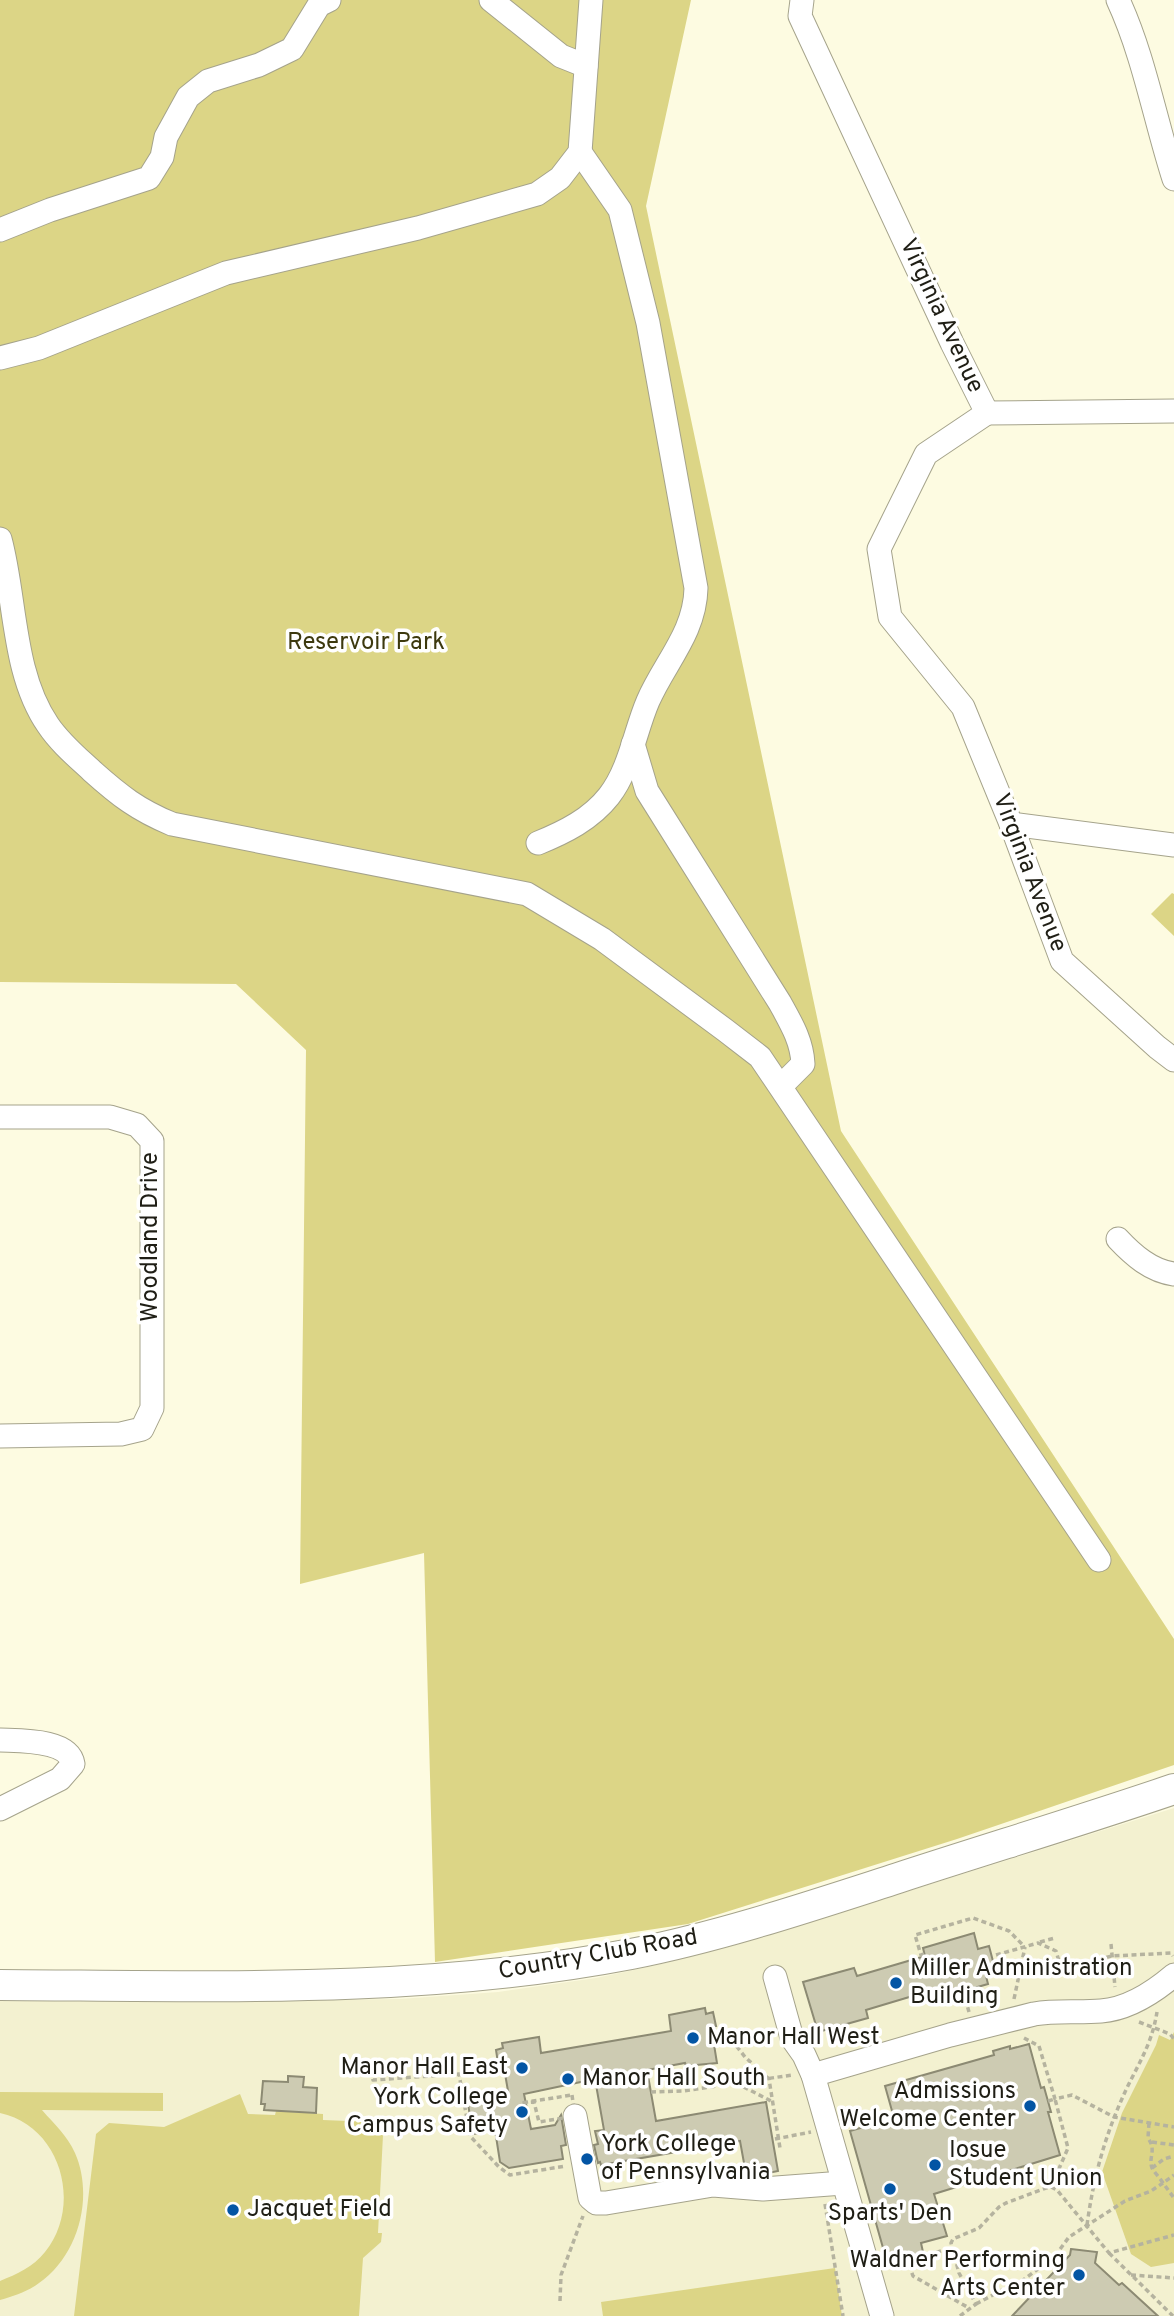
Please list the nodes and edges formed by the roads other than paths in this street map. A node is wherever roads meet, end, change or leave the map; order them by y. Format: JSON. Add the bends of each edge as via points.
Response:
{"nodes":[{"id":1,"x":329,"y":0,"type":"edge"},
{"id":2,"x":491,"y":0,"type":"edge"},
{"id":3,"x":591,"y":0,"type":"edge"},
{"id":4,"x":802,"y":0,"type":"edge"},
{"id":5,"x":1118,"y":0,"type":"edge"},
{"id":6,"x":586,"y":66,"type":"junction"},
{"id":7,"x":580,"y":152,"type":"junction"},
{"id":8,"x":1174,"y":179,"type":"edge"},
{"id":9,"x":0,"y":230,"type":"edge"},
{"id":10,"x":0,"y":358,"type":"edge"},
{"id":11,"x":1174,"y":411,"type":"edge"},
{"id":12,"x":987,"y":414,"type":"junction"},
{"id":13,"x":0,"y":540,"type":"edge"},
{"id":14,"x":632,"y":744,"type":"junction"},
{"id":15,"x":1011,"y":824,"type":"junction"},
{"id":16,"x":538,"y":843,"type":"dead end"},
{"id":17,"x":1174,"y":845,"type":"edge"},
{"id":18,"x":1174,"y":1060,"type":"edge"},
{"id":19,"x":781,"y":1086,"type":"junction"},
{"id":20,"x":0,"y":1117,"type":"edge"},
{"id":21,"x":1118,"y":1239,"type":"dead end"},
{"id":22,"x":1174,"y":1274,"type":"edge"},
{"id":23,"x":0,"y":1436,"type":"edge"},
{"id":24,"x":1099,"y":1560,"type":"dead end"},
{"id":25,"x":0,"y":1740,"type":"edge"},
{"id":26,"x":1172,"y":1797,"type":"edge"},
{"id":27,"x":0,"y":1809,"type":"edge"},
{"id":28,"x":1174,"y":1975,"type":"edge"},
{"id":29,"x":775,"y":1977,"type":"dead end"},
{"id":30,"x":0,"y":1985,"type":"edge"},
{"id":31,"x":804,"y":2073,"type":"junction"},
{"id":32,"x":575,"y":2116,"type":"road end"},
{"id":33,"x":834,"y":2189,"type":"junction"},
{"id":34,"x":882,"y":2316,"type":"edge"}],
"edges":[{"from":1,"to":9,"type":"street","via":[[319,5],[292,49],[208,81],[188,97],[149,177]]},
{"from":2,"to":6,"type":"street","via":[[561,56]]},
{"from":3,"to":6,"type":"street"},
{"from":4,"to":12,"type":"street","name":"Virginia Avenue","via":[[800,16]]},
{"from":5,"to":8,"type":"street","via":[[1131,29]]},
{"from":6,"to":7,"type":"street"},
{"from":7,"to":10,"type":"street","via":[[559,178],[537,194],[418,228],[226,273],[39,348]]},
{"from":7,"to":14,"type":"street","via":[[620,210],[648,323],[696,588],[696,608],[687,630],[649,699]]},
{"from":11,"to":12,"type":"street"},
{"from":12,"to":15,"type":"street","name":"Virginia Avenue","via":[[926,454],[879,550],[890,617],[964,707]]},
{"from":13,"to":19,"type":"street","via":[[13,618],[35,703],[71,752],[118,794],[172,824],[527,894],[602,939],[725,1030],[760,1057]]},
{"from":14,"to":16,"type":"street","via":[[610,795],[567,831]]},
{"from":14,"to":19,"type":"street","via":[[647,791],[795,1031],[803,1064]]},
{"from":15,"to":17,"type":"street"},
{"from":15,"to":18,"type":"street","name":"Virginia Avenue","via":[[1062,961]]},
{"from":19,"to":24,"type":"street"},
{"from":20,"to":23,"type":"street","name":"Woodland Drive","via":[[110,1117],[137,1125],[152,1141],[152,1408],[142,1429],[121,1434]]},
{"from":21,"to":22,"type":"street","via":[[1151,1266]]},
{"from":25,"to":27,"type":"street","via":[[40,1742],[65,1751],[73,1764],[60,1779]]},
{"from":26,"to":30,"type":"main road","name":"Country Club Road","via":[[732,1929],[633,1953],[528,1970],[358,1985]]},
{"from":28,"to":31,"type":"street","via":[[1112,2010],[1048,2011]]},
{"from":29,"to":31,"type":"street","via":[[792,2039],[804,2055]]},
{"from":31,"to":33,"type":"street"},
{"from":32,"to":33,"type":"street","via":[[590,2197],[596,2203],[713,2185]]},
{"from":33,"to":34,"type":"street"}]}
